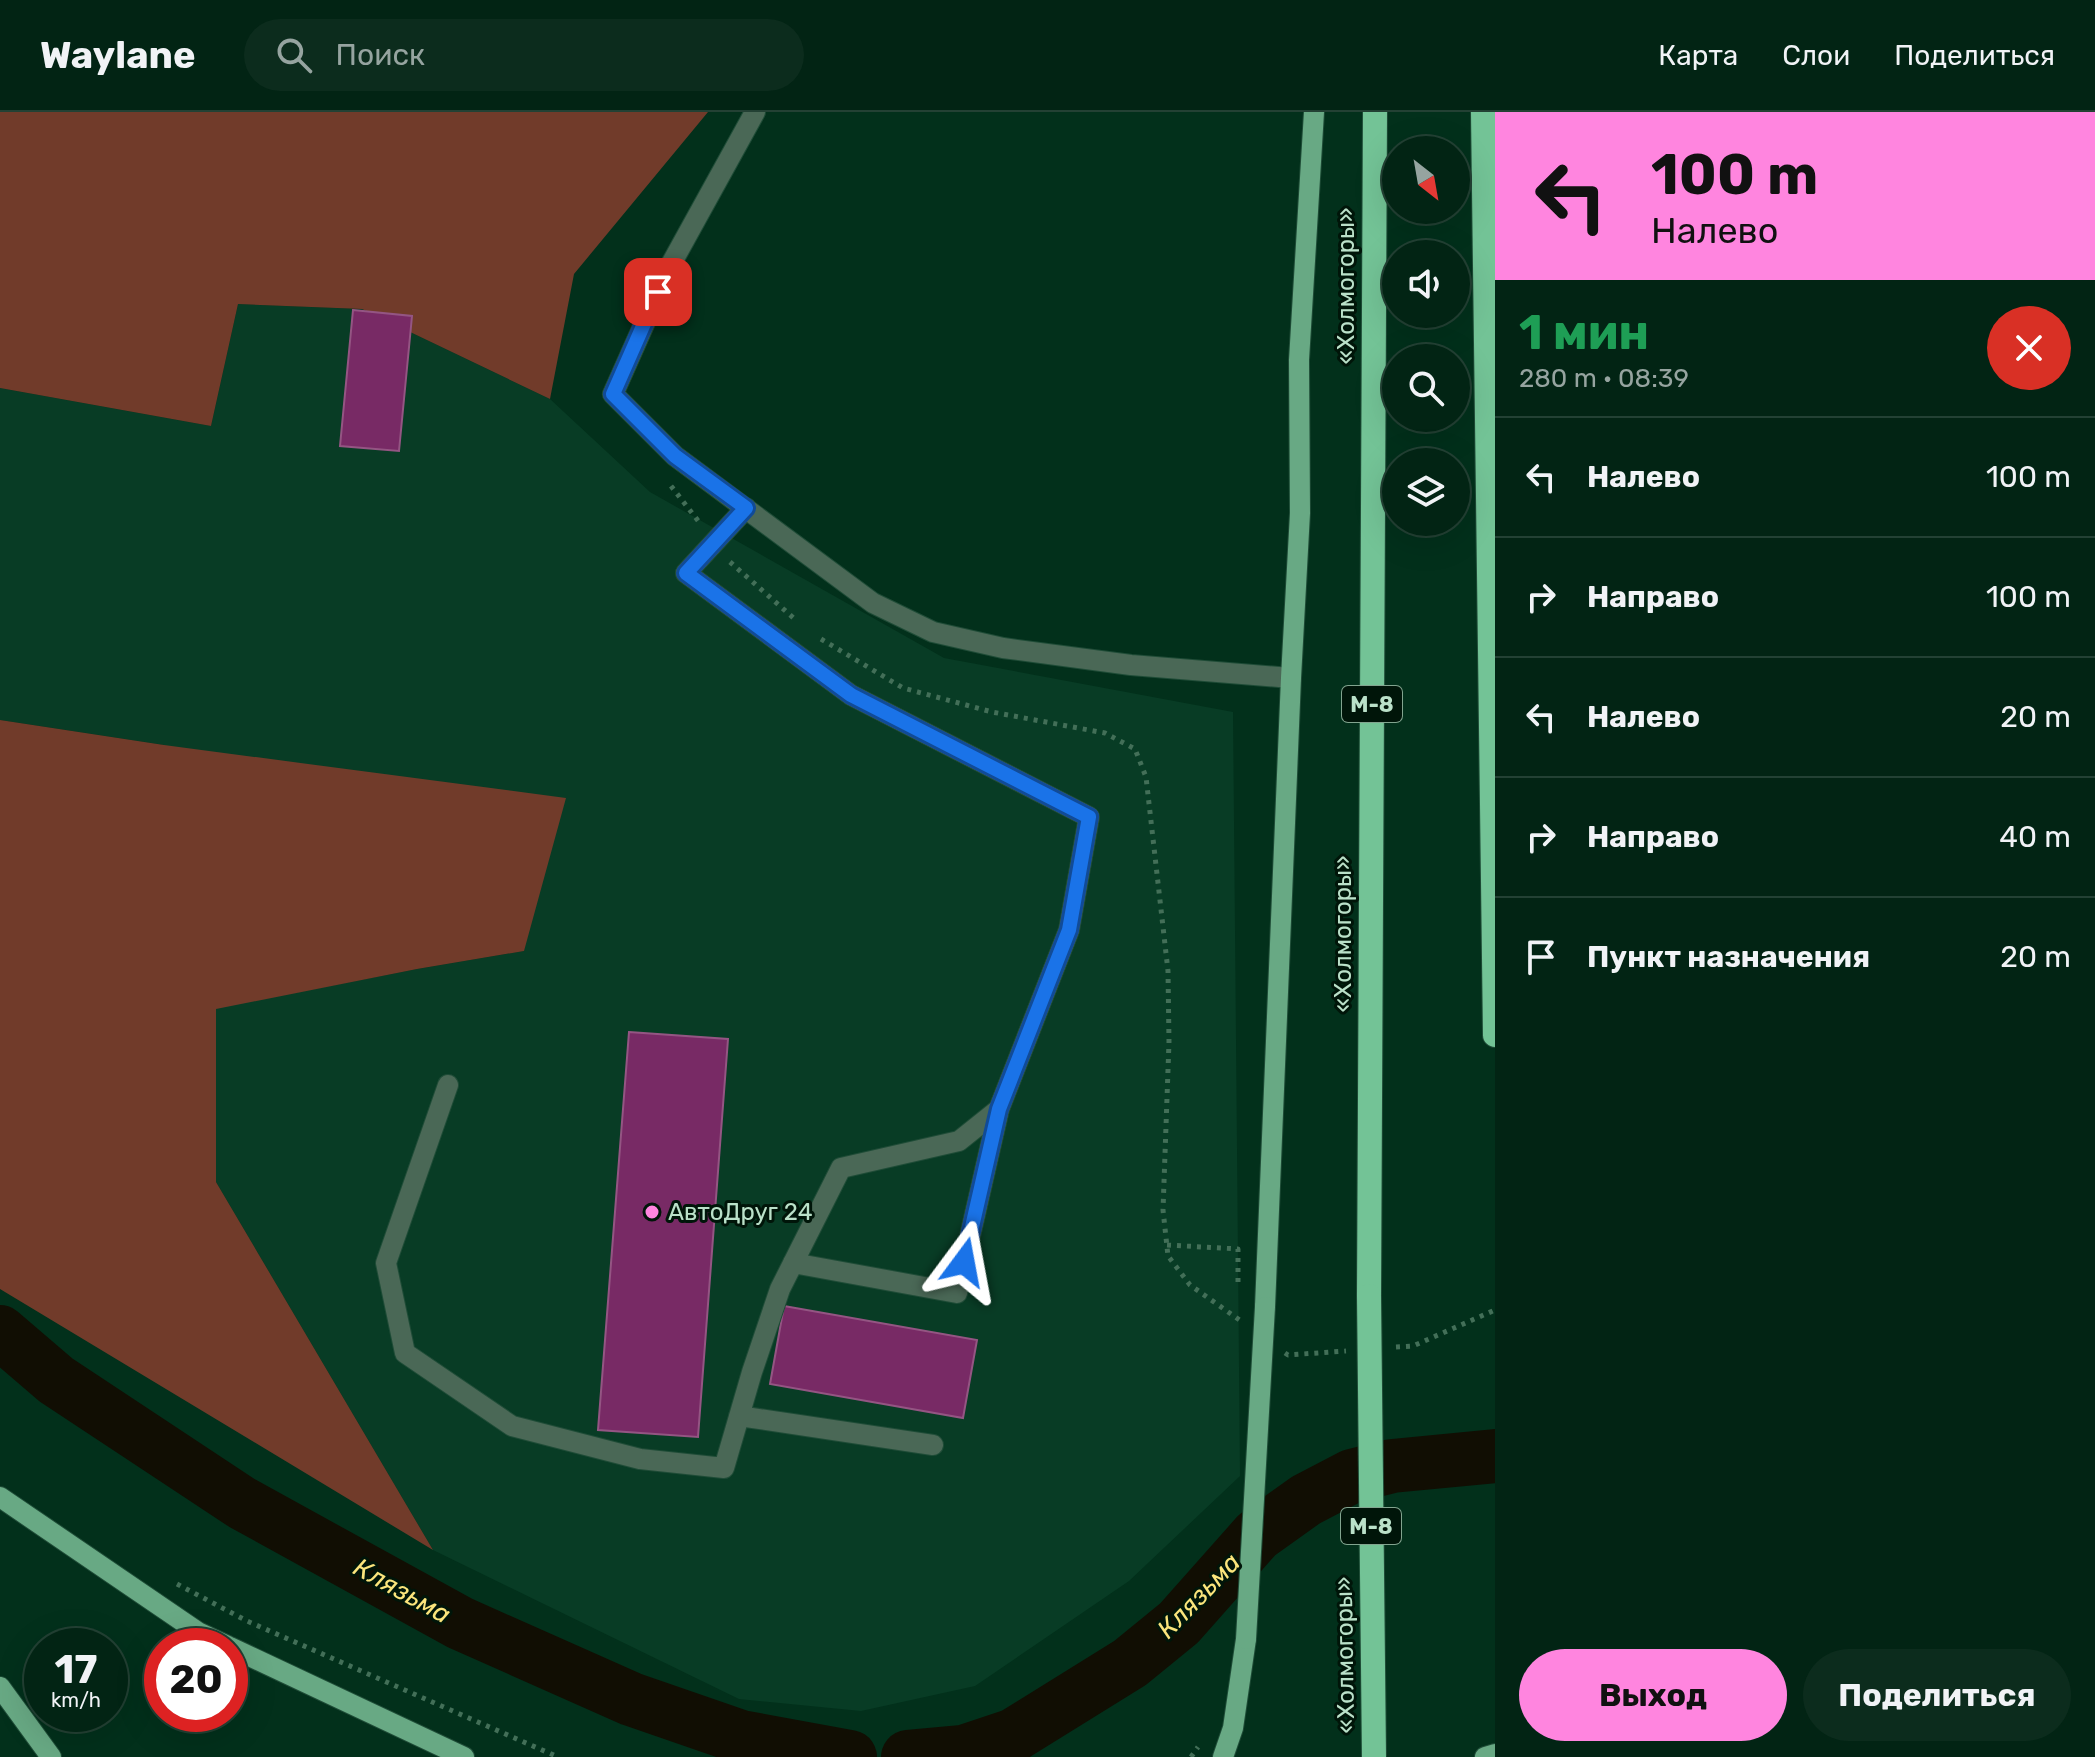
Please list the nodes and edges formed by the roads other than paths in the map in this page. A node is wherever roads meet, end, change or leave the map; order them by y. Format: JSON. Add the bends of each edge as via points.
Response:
{"nodes":[{"id":1,"x":755,"y":112,"type":"edge"},
{"id":2,"x":1314,"y":112,"type":"edge"},
{"id":3,"x":1375,"y":112,"type":"edge"},
{"id":4,"x":1483,"y":112,"type":"edge"},
{"id":5,"x":746,"y":508,"type":"junction"},
{"id":6,"x":1291,"y":678,"type":"junction"},
{"id":7,"x":1495,"y":1035,"type":"edge"},
{"id":8,"x":448,"y":1085,"type":"dead end"},
{"id":9,"x":999,"y":1109,"type":"junction"},
{"id":10,"x":793,"y":1263,"type":"junction"},
{"id":11,"x":739,"y":1416,"type":"junction"},
{"id":12,"x":933,"y":1445,"type":"dead end"},
{"id":13,"x":0,"y":1497,"type":"edge"},
{"id":14,"x":192,"y":1628,"type":"edge"},
{"id":15,"x":248,"y":1655,"type":"edge"},
{"id":16,"x":0,"y":1687,"type":"edge"},
{"id":17,"x":1495,"y":1754,"type":"edge"},
{"id":18,"x":51,"y":1757,"type":"edge"},
{"id":19,"x":464,"y":1757,"type":"edge"},
{"id":20,"x":1223,"y":1757,"type":"edge"},
{"id":21,"x":1374,"y":1757,"type":"edge"},
{"id":22,"x":1485,"y":1757,"type":"edge"}],
"edges":[{"from":1,"to":5,"type":"lane","via":[[670,266],[613,394],[675,456]]},
{"from":2,"to":6,"type":"main road","via":[[1299,360],[1300,513]]},
{"from":3,"to":21,"type":"highway","name":"«Холмогоры»","number":"М-8","bridge":true,"via":[[1369,1296]]},
{"from":4,"to":7,"type":"highway"},
{"from":5,"to":6,"type":"lane","via":[[873,603],[933,632],[1003,648],[1117,663]]},
{"from":5,"to":9,"type":"lane","via":[[686,573],[851,695],[1089,817],[1069,930]]},
{"from":6,"to":20,"type":"main road","bridge":true,"via":[[1246,1639],[1233,1728]]},
{"from":8,"to":11,"type":"lane","via":[[386,1263],[405,1353],[512,1426],[640,1459],[724,1468]]},
{"from":9,"to":10,"type":"lane","via":[[959,1141],[841,1168]]},
{"from":9,"to":10,"type":"lane","via":[[957,1293]]},
{"from":10,"to":11,"type":"lane"},
{"from":11,"to":12,"type":"lane"},
{"from":13,"to":14,"type":"main road"},
{"from":15,"to":19,"type":"main road"},
{"from":16,"to":18,"type":"main road"},
{"from":17,"to":22,"type":"main road"}]}
